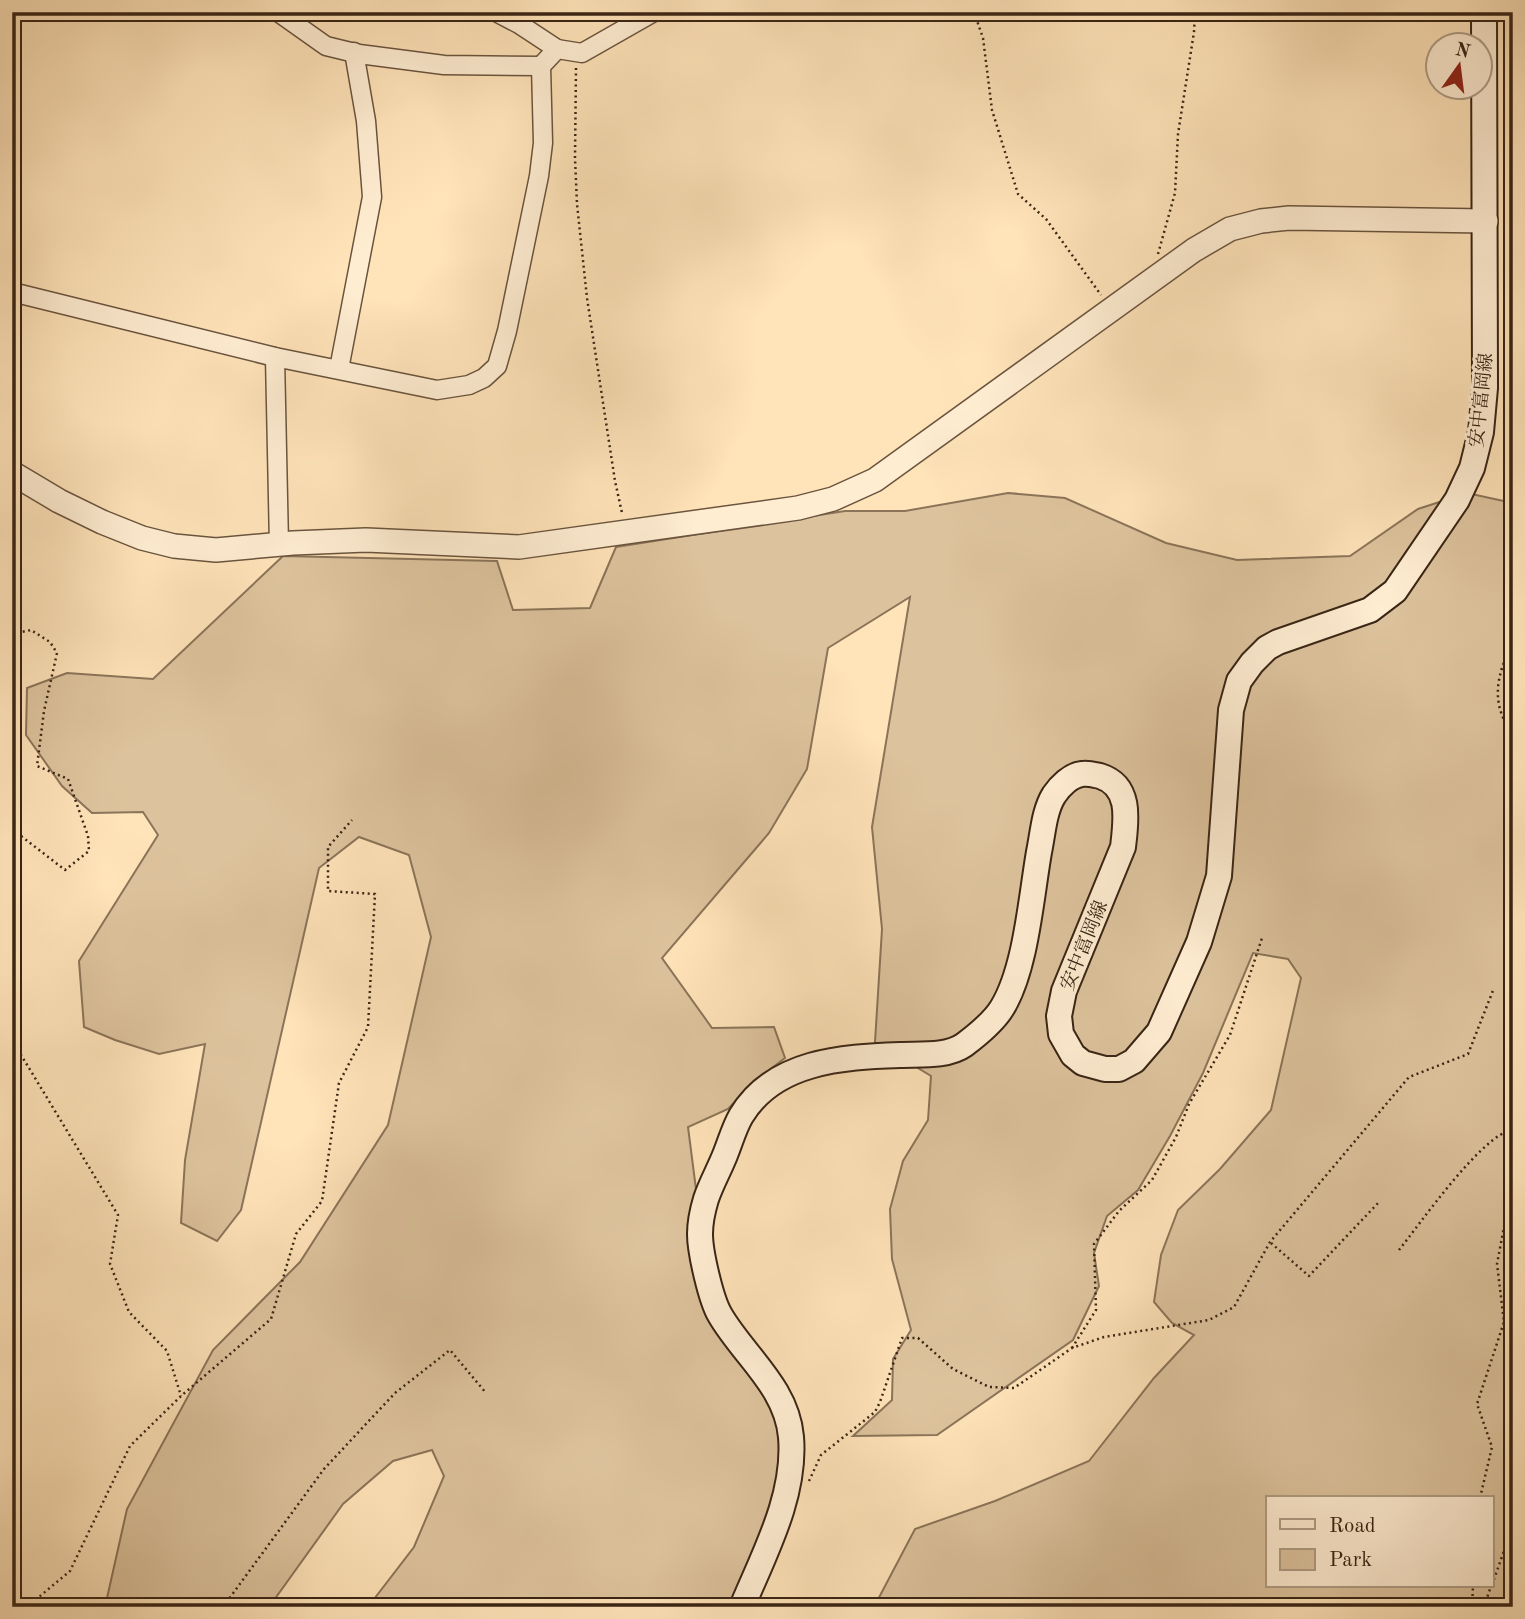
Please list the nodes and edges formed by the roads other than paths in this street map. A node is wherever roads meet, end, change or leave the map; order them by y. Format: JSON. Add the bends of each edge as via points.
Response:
{"nodes":[{"id":1,"x":278,"y":12,"type":"edge"},
{"id":2,"x":496,"y":12,"type":"edge"},
{"id":3,"x":654,"y":12,"type":"edge"},
{"id":4,"x":1484,"y":12,"type":"edge"},
{"id":5,"x":557,"y":49,"type":"junction"},
{"id":6,"x":354,"y":52,"type":"junction"},
{"id":7,"x":541,"y":65,"type":"junction"},
{"id":8,"x":1486,"y":221,"type":"junction"},
{"id":9,"x":12,"y":292,"type":"edge"},
{"id":10,"x":275,"y":357,"type":"junction"},
{"id":11,"x":339,"y":369,"type":"junction"},
{"id":12,"x":12,"y":473,"type":"edge"},
{"id":13,"x":279,"y":545,"type":"junction"},
{"id":14,"x":742,"y":1607,"type":"edge"}],
"edges":[{"from":1,"to":6,"type":"street","via":[[326,46]]},
{"from":2,"to":5,"type":"street"},
{"from":3,"to":5,"type":"street","via":[[582,53]]},
{"from":4,"to":8,"type":"main road","name":"安中富岡線"},
{"from":5,"to":7,"type":"street"},
{"from":6,"to":7,"type":"street","via":[[444,65]]},
{"from":6,"to":11,"type":"street","via":[[372,197]]},
{"from":7,"to":11,"type":"street","via":[[539,176],[497,366],[469,385],[437,390]]},
{"from":8,"to":13,"type":"street","via":[[1289,218],[1230,229],[1155,276],[875,480],[833,499],[798,508],[519,547],[366,540]]},
{"from":8,"to":14,"type":"main road","name":"安中富岡線","via":[[1485,388],[1472,468],[1457,500],[1395,591],[1370,610],[1267,648],[1239,681],[1231,710],[1219,876],[1211,908],[1159,1032],[1145,1051],[1119,1069],[1093,1067],[1073,1055],[1059,1027],[1063,991],[1123,847],[1126,821],[1118,788],[1109,779],[1083,774],[1071,778],[1054,795],[1045,820],[1016,973],[1001,1010],[961,1048],[934,1054],[859,1056],[785,1074],[741,1116],[706,1199],[700,1234],[719,1314],[766,1376],[791,1434],[791,1465],[779,1517]]},
{"from":9,"to":10,"type":"street"},
{"from":10,"to":11,"type":"street"},
{"from":10,"to":13,"type":"street"},
{"from":12,"to":13,"type":"street","via":[[58,501],[142,538],[216,550]]}]}
